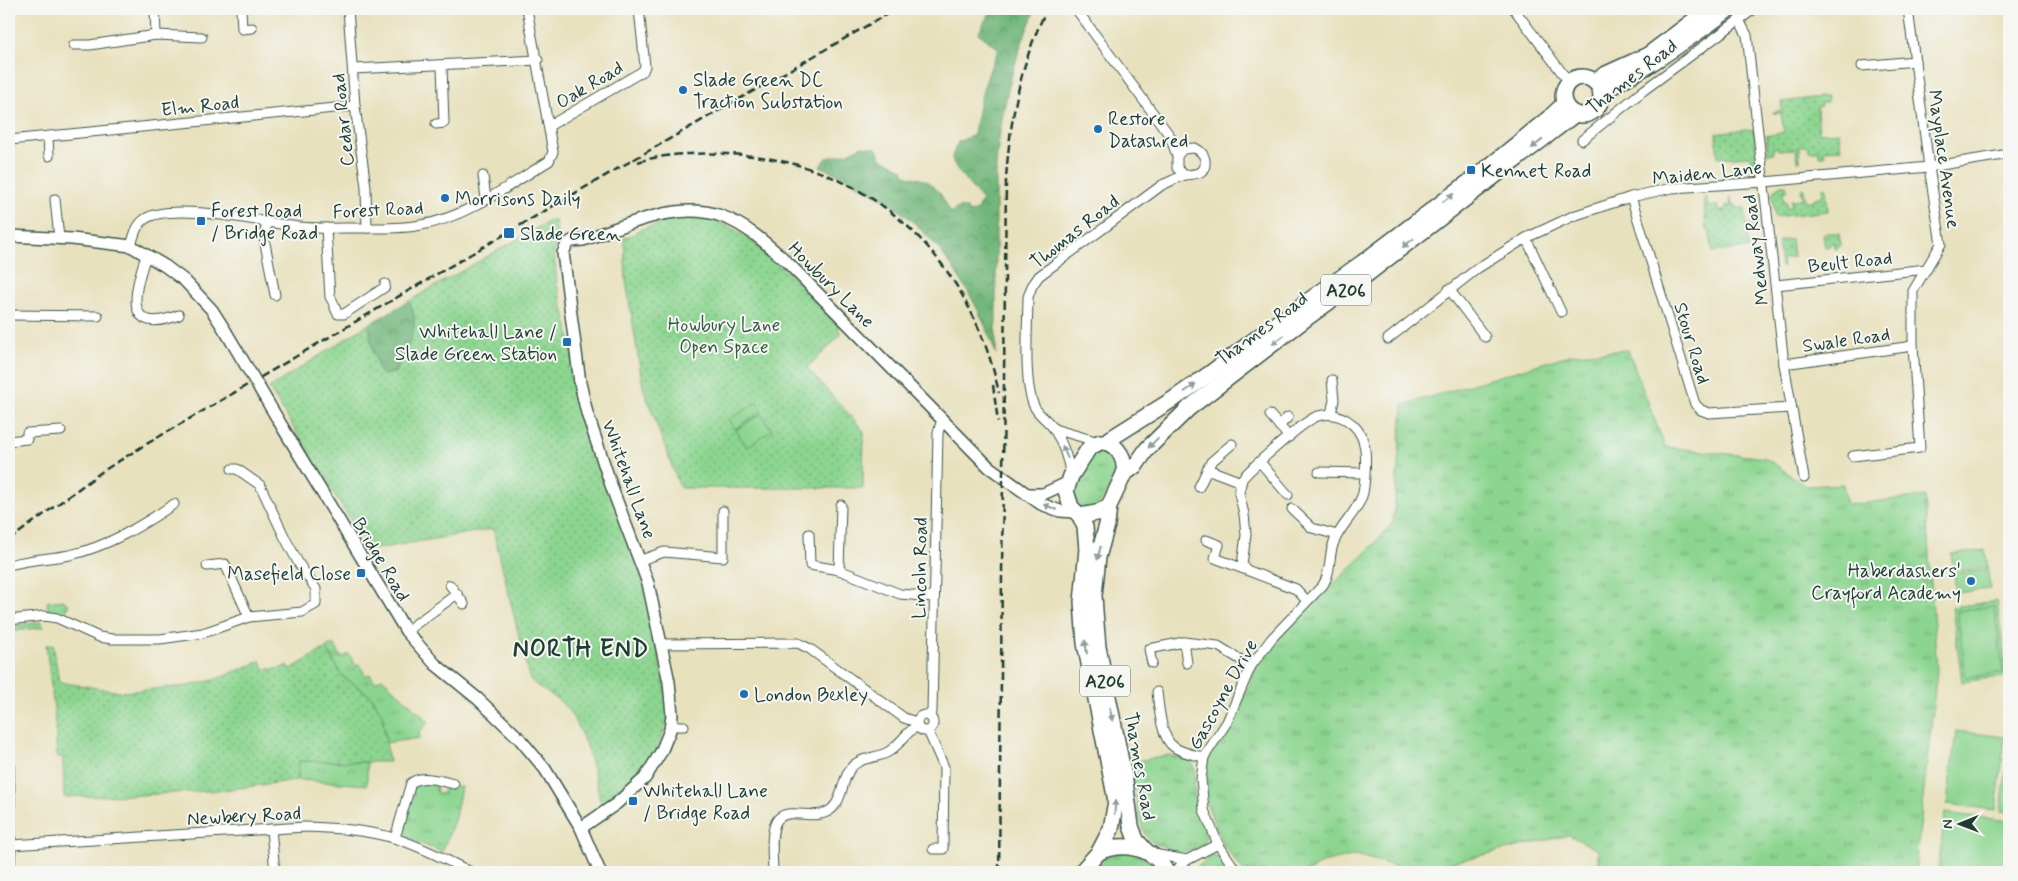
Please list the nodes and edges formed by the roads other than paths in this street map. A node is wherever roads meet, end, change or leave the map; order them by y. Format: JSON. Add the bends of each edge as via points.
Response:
{"nodes":[{"id":1,"x":155,"y":9,"type":"edge"},
{"id":2,"x":240,"y":9,"type":"edge"},
{"id":3,"x":348,"y":9,"type":"edge"},
{"id":4,"x":527,"y":9,"type":"edge"},
{"id":5,"x":639,"y":9,"type":"edge"},
{"id":6,"x":1076,"y":9,"type":"edge"},
{"id":7,"x":1514,"y":9,"type":"edge"},
{"id":8,"x":1709,"y":9,"type":"edge"},
{"id":9,"x":1754,"y":9,"type":"edge"},
{"id":10,"x":1908,"y":9,"type":"edge"},
{"id":11,"x":1734,"y":14,"type":"edge"},
{"id":12,"x":252,"y":28,"type":"dead end"},
{"id":13,"x":156,"y":35,"type":"junction"},
{"id":14,"x":202,"y":37,"type":"dead end"},
{"id":15,"x":74,"y":45,"type":"dead end"},
{"id":16,"x":538,"y":60,"type":"junction"},
{"id":17,"x":1915,"y":61,"type":"junction"},
{"id":18,"x":442,"y":66,"type":"junction"},
{"id":19,"x":1862,"y":66,"type":"dead end"},
{"id":20,"x":353,"y":69,"type":"junction"},
{"id":21,"x":1569,"y":82,"type":"junction"},
{"id":22,"x":1598,"y":89,"type":"junction"},
{"id":23,"x":355,"y":106,"type":"junction"},
{"id":24,"x":1570,"y":109,"type":"junction"},
{"id":25,"x":444,"y":123,"type":"dead end"},
{"id":26,"x":549,"y":126,"type":"junction"},
{"id":27,"x":48,"y":136,"type":"junction"},
{"id":28,"x":1170,"y":136,"type":"junction"},
{"id":29,"x":9,"y":140,"type":"edge"},
{"id":30,"x":1582,"y":140,"type":"dead end"},
{"id":31,"x":1190,"y":147,"type":"junction"},
{"id":32,"x":2009,"y":154,"type":"edge"},
{"id":33,"x":49,"y":156,"type":"dead end"},
{"id":34,"x":1177,"y":160,"type":"junction"},
{"id":35,"x":1929,"y":167,"type":"junction"},
{"id":36,"x":1184,"y":175,"type":"junction"},
{"id":37,"x":483,"y":176,"type":"dead end"},
{"id":38,"x":1764,"y":182,"type":"junction"},
{"id":39,"x":1162,"y":184,"type":"junction"},
{"id":40,"x":1631,"y":197,"type":"junction"},
{"id":41,"x":486,"y":198,"type":"junction"},
{"id":42,"x":55,"y":200,"type":"dead end"},
{"id":43,"x":267,"y":221,"type":"junction"},
{"id":44,"x":326,"y":228,"type":"junction"},
{"id":45,"x":367,"y":228,"type":"junction"},
{"id":46,"x":9,"y":236,"type":"edge"},
{"id":47,"x":59,"y":238,"type":"junction"},
{"id":48,"x":1526,"y":238,"type":"junction"},
{"id":49,"x":567,"y":244,"type":"joint"},
{"id":50,"x":131,"y":246,"type":"junction"},
{"id":51,"x":146,"y":256,"type":"junction"},
{"id":52,"x":1927,"y":269,"type":"junction"},
{"id":53,"x":385,"y":284,"type":"dead end"},
{"id":54,"x":1776,"y":285,"type":"junction"},
{"id":55,"x":1449,"y":289,"type":"junction"},
{"id":56,"x":275,"y":295,"type":"dead end"},
{"id":57,"x":1560,"y":312,"type":"dead end"},
{"id":58,"x":9,"y":315,"type":"edge"},
{"id":59,"x":179,"y":315,"type":"dead end"},
{"id":60,"x":98,"y":316,"type":"dead end"},
{"id":61,"x":1485,"y":337,"type":"dead end"},
{"id":62,"x":1388,"y":339,"type":"dead end"},
{"id":63,"x":1913,"y":346,"type":"junction"},
{"id":64,"x":1784,"y":364,"type":"junction"},
{"id":65,"x":1332,"y":380,"type":"dead end"},
{"id":66,"x":1791,"y":408,"type":"junction"},
{"id":67,"x":1331,"y":414,"type":"junction"},
{"id":68,"x":1270,"y":415,"type":"dead end"},
{"id":69,"x":1288,"y":418,"type":"dead end"},
{"id":70,"x":942,"y":419,"type":"junction"},
{"id":71,"x":1279,"y":426,"type":"junction"},
{"id":72,"x":1054,"y":429,"type":"junction"},
{"id":73,"x":62,"y":431,"type":"dead end"},
{"id":74,"x":1289,"y":438,"type":"junction"},
{"id":75,"x":9,"y":442,"type":"edge"},
{"id":76,"x":1102,"y":442,"type":"junction"},
{"id":77,"x":1232,"y":444,"type":"dead end"},
{"id":78,"x":1853,"y":456,"type":"dead end"},
{"id":79,"x":1260,"y":462,"type":"junction"},
{"id":80,"x":232,"y":469,"type":"dead end"},
{"id":81,"x":1207,"y":469,"type":"junction"},
{"id":82,"x":1319,"y":472,"type":"dead end"},
{"id":83,"x":1124,"y":474,"type":"junction"},
{"id":84,"x":1364,"y":474,"type":"junction"},
{"id":85,"x":1804,"y":478,"type":"dead end"},
{"id":86,"x":1069,"y":480,"type":"junction"},
{"id":87,"x":1240,"y":482,"type":"junction"},
{"id":88,"x":1199,"y":487,"type":"dead end"},
{"id":89,"x":1027,"y":494,"type":"junction"},
{"id":90,"x":1288,"y":495,"type":"dead end"},
{"id":91,"x":174,"y":504,"type":"dead end"},
{"id":92,"x":841,"y":505,"type":"dead end"},
{"id":93,"x":1109,"y":506,"type":"junction"},
{"id":94,"x":1292,"y":509,"type":"dead end"},
{"id":95,"x":723,"y":511,"type":"dead end"},
{"id":96,"x":1078,"y":514,"type":"junction"},
{"id":97,"x":809,"y":534,"type":"dead end"},
{"id":98,"x":1337,"y":535,"type":"junction"},
{"id":99,"x":1206,"y":540,"type":"dead end"},
{"id":100,"x":641,"y":560,"type":"junction"},
{"id":101,"x":9,"y":565,"type":"edge"},
{"id":102,"x":207,"y":567,"type":"dead end"},
{"id":103,"x":1246,"y":569,"type":"junction"},
{"id":104,"x":839,"y":570,"type":"junction"},
{"id":105,"x":450,"y":584,"type":"dead end"},
{"id":106,"x":457,"y":594,"type":"junction"},
{"id":107,"x":934,"y":597,"type":"junction"},
{"id":108,"x":1307,"y":601,"type":"junction"},
{"id":109,"x":464,"y":604,"type":"dead end"},
{"id":110,"x":249,"y":617,"type":"junction"},
{"id":111,"x":9,"y":620,"type":"edge"},
{"id":112,"x":406,"y":632,"type":"junction"},
{"id":113,"x":1184,"y":642,"type":"junction"},
{"id":114,"x":661,"y":644,"type":"junction"},
{"id":115,"x":1152,"y":663,"type":"dead end"},
{"id":116,"x":1187,"y":663,"type":"dead end"},
{"id":117,"x":1251,"y":666,"type":"junction"},
{"id":118,"x":1157,"y":692,"type":"dead end"},
{"id":119,"x":928,"y":716,"type":"junction"},
{"id":120,"x":917,"y":724,"type":"junction"},
{"id":121,"x":670,"y":726,"type":"junction"},
{"id":122,"x":684,"y":726,"type":"dead end"},
{"id":123,"x":928,"y":731,"type":"junction"},
{"id":124,"x":1204,"y":757,"type":"junction"},
{"id":125,"x":9,"y":758,"type":"edge"},
{"id":126,"x":454,"y":784,"type":"dead end"},
{"id":127,"x":9,"y":789,"type":"edge"},
{"id":128,"x":581,"y":828,"type":"junction"},
{"id":129,"x":271,"y":829,"type":"junction"},
{"id":130,"x":395,"y":838,"type":"junction"},
{"id":131,"x":1218,"y":844,"type":"junction"},
{"id":132,"x":11,"y":845,"type":"junction"},
{"id":133,"x":933,"y":849,"type":"dead end"},
{"id":134,"x":1099,"y":852,"type":"junction"},
{"id":135,"x":1150,"y":853,"type":"junction"},
{"id":136,"x":1187,"y":860,"type":"junction"},
{"id":137,"x":466,"y":871,"type":"edge"},
{"id":138,"x":10,"y":872,"type":"edge"},
{"id":139,"x":275,"y":872,"type":"edge"},
{"id":140,"x":600,"y":872,"type":"edge"},
{"id":141,"x":773,"y":872,"type":"edge"},
{"id":142,"x":1081,"y":872,"type":"edge"},
{"id":143,"x":1166,"y":872,"type":"edge"},
{"id":144,"x":1174,"y":872,"type":"edge"},
{"id":145,"x":1238,"y":872,"type":"edge"}],
"edges":[{"from":1,"to":13,"type":"street"},
{"from":2,"to":12,"type":"street","via":[[242,29]]},
{"from":3,"to":20,"type":"street","name":"Cedar Road"},
{"from":4,"to":16,"type":"street"},
{"from":5,"to":26,"type":"street","name":"Oak Road","via":[[643,71]]},
{"from":6,"to":28,"type":"street","name":"Thomas Road"},
{"from":7,"to":21,"type":"street"},
{"from":8,"to":22,"type":"main road","name":"Thames Road","number":"A206","via":[[1648,55],[1604,75]]},
{"from":9,"to":11,"type":"street","name":"Thames Road"},
{"from":10,"to":17,"type":"street","name":"Mayplace Avenue"},
{"from":11,"to":22,"type":"main road","name":"Thames Road","number":"A206","via":[[1642,70]]},
{"from":11,"to":30,"type":"street","name":"Thames Road"},
{"from":11,"to":38,"type":"street","name":"Medway Road","via":[[1747,35]]},
{"from":13,"to":14,"type":"street"},
{"from":13,"to":15,"type":"street"},
{"from":16,"to":18,"type":"street"},
{"from":16,"to":26,"type":"street"},
{"from":17,"to":19,"type":"street"},
{"from":17,"to":35,"type":"street","name":"Mayplace Avenue"},
{"from":18,"to":20,"type":"street"},
{"from":18,"to":25,"type":"street"},
{"from":20,"to":23,"type":"street","name":"Cedar Road"},
{"from":21,"to":22,"type":"main road","name":"Thames Road","via":[[1588,77]]},
{"from":21,"to":24,"type":"main road","name":"Thames Road","via":[[1564,90]]},
{"from":22,"to":24,"type":"main road","name":"Thames Road","number":"A206","via":[[1598,107],[1593,112],[1583,115]]},
{"from":23,"to":27,"type":"street","name":"Elm Road"},
{"from":23,"to":45,"type":"street","name":"Cedar Road","via":[[366,187]]},
{"from":76,"to":24,"type":"main road","name":"Thames Road","number":"A206","one_way":true,"via":[[1202,380],[1362,263],[1549,118]]},
{"from":24,"to":83,"type":"main road","name":"Thames Road","number":"A206","one_way":true,"via":[[1366,275],[1189,408]]},
{"from":26,"to":41,"type":"street","name":"Forest Road","via":[[553,152],[549,161]]},
{"from":27,"to":29,"type":"street","name":"Elm Road"},
{"from":27,"to":33,"type":"street"},
{"from":28,"to":31,"type":"street","name":"Thomas Road"},
{"from":28,"to":34,"type":"street","name":"Thomas Road"},
{"from":31,"to":34,"type":"street","name":"Thomas Road","via":[[1183,149]]},
{"from":31,"to":36,"type":"street","name":"Thomas Road","via":[[1203,153],[1205,164],[1195,175]]},
{"from":32,"to":35,"type":"street","name":"Maiden Lane"},
{"from":34,"to":36,"type":"street","name":"Thomas Road"},
{"from":34,"to":39,"type":"street","name":"Thomas Road"},
{"from":35,"to":38,"type":"street","name":"Maiden Lane"},
{"from":35,"to":52,"type":"street","name":"Mayplace Avenue","via":[[1942,244]]},
{"from":36,"to":39,"type":"street","name":"Thomas Road"},
{"from":37,"to":41,"type":"street"},
{"from":38,"to":40,"type":"street","name":"Maiden Lane","via":[[1672,188]]},
{"from":38,"to":54,"type":"street","name":"Medway Road"},
{"from":39,"to":72,"type":"street","name":"Thomas Road","via":[[1039,276],[1032,286],[1028,298],[1028,388],[1038,413]]},
{"from":40,"to":48,"type":"street","name":"Maiden Lane","via":[[1573,216]]},
{"from":40,"to":66,"type":"street","name":"Stour Road","via":[[1695,404],[1709,413]]},
{"from":41,"to":45,"type":"street","name":"Forest Road","via":[[443,220],[401,228]]},
{"from":42,"to":47,"type":"street"},
{"from":43,"to":44,"type":"street","name":"Forest Road"},
{"from":43,"to":50,"type":"street","name":"Forest Road","via":[[210,213],[156,215],[146,218],[138,226]]},
{"from":43,"to":56,"type":"street","via":[[264,238]]},
{"from":44,"to":45,"type":"street","name":"Forest Road"},
{"from":44,"to":53,"type":"street","via":[[330,297],[338,314],[344,314],[386,287]]},
{"from":46,"to":47,"type":"street","name":"Bridge Road"},
{"from":47,"to":50,"type":"street","name":"Bridge Road"},
{"from":48,"to":55,"type":"street","name":"Maiden Lane"},
{"from":48,"to":57,"type":"street"},
{"from":49,"to":70,"type":"street","name":"Howbury Lane","via":[[662,214],[703,212],[727,219],[760,239],[785,260]]},
{"from":49,"to":100,"type":"street","name":"Whitehall Lane","via":[[564,254],[567,291],[585,405],[613,491]]},
{"from":50,"to":51,"type":"street","name":"Bridge Road"},
{"from":51,"to":59,"type":"street","via":[[137,282],[137,310],[148,320],[166,320]]},
{"from":51,"to":112,"type":"street","name":"Bridge Road","bridge":true,"via":[[185,281],[212,310]]},
{"from":52,"to":54,"type":"street","name":"Beult Road"},
{"from":52,"to":63,"type":"street","name":"Mayplace Avenue","via":[[1913,291]]},
{"from":54,"to":64,"type":"street","name":"Medway Road"},
{"from":55,"to":61,"type":"street"},
{"from":55,"to":62,"type":"street","name":"Maiden Lane"},
{"from":58,"to":60,"type":"street"},
{"from":63,"to":64,"type":"street","name":"Swale Road"},
{"from":63,"to":78,"type":"street","name":"Mayplace Avenue","via":[[1920,448]]},
{"from":64,"to":66,"type":"street","name":"Medway Road"},
{"from":65,"to":67,"type":"street","via":[[1334,400]]},
{"from":66,"to":85,"type":"street","name":"Medway Road"},
{"from":67,"to":74,"type":"street","via":[[1312,418]]},
{"from":67,"to":84,"type":"street","via":[[1347,420],[1359,432],[1365,447]]},
{"from":68,"to":71,"type":"street"},
{"from":69,"to":71,"type":"street"},
{"from":70,"to":89,"type":"street","name":"Howbury Lane","via":[[989,467]]},
{"from":70,"to":107,"type":"street","name":"Lincoln Road","via":[[938,433]]},
{"from":71,"to":74,"type":"street"},
{"from":72,"to":76,"type":"street"},
{"from":86,"to":72,"type":"street","name":"Thomas Road","one_way":true,"via":[[1068,457]]},
{"from":73,"to":75,"type":"street","via":[[27,433],[27,439]]},
{"from":74,"to":79,"type":"street"},
{"from":76,"to":83,"type":"main road","via":[[1115,446],[1122,456]]},
{"from":76,"to":86,"type":"main road","name":"Thames Road","via":[[1089,448]]},
{"from":77,"to":81,"type":"street"},
{"from":79,"to":87,"type":"street"},
{"from":79,"to":90,"type":"street"},
{"from":80,"to":110,"type":"street","via":[[260,485],[285,538],[316,589],[316,604],[302,612]]},
{"from":81,"to":87,"type":"street"},
{"from":81,"to":88,"type":"street"},
{"from":82,"to":84,"type":"street"},
{"from":83,"to":93,"type":"main road","name":"Thames Road"},
{"from":84,"to":98,"type":"street","via":[[1361,498]]},
{"from":86,"to":89,"type":"street","via":[[1046,493]]},
{"from":86,"to":96,"type":"main road","name":"Thames Road","via":[[1068,499]]},
{"from":87,"to":103,"type":"street","via":[[1239,493],[1246,522],[1242,565]]},
{"from":96,"to":89,"type":"street","name":"Howbury Lane","one_way":true,"via":[[1041,504]]},
{"from":91,"to":101,"type":"street","via":[[110,542],[70,554]]},
{"from":92,"to":104,"type":"street"},
{"from":93,"to":96,"type":"main road","via":[[1097,513]]},
{"from":93,"to":135,"type":"main road","name":"Thames Road","number":"A206","one_way":true,"via":[[1095,577],[1098,647],[1131,826],[1136,840]]},
{"from":94,"to":98,"type":"street","via":[[1312,528]]},
{"from":95,"to":100,"type":"street","via":[[723,557],[664,552]]},
{"from":134,"to":96,"type":"main road","name":"Thames Road","number":"A206","one_way":true,"via":[[1111,829],[1116,801],[1085,643],[1082,602],[1086,544],[1084,523]]},
{"from":97,"to":104,"type":"street","via":[[810,564]]},
{"from":98,"to":108,"type":"street","name":"Gascoyne Drive","via":[[1328,577]]},
{"from":99,"to":103,"type":"street","via":[[1219,545],[1214,558]]},
{"from":100,"to":114,"type":"street","name":"Whitehall Lane"},
{"from":102,"to":110,"type":"street","via":[[226,564]]},
{"from":103,"to":108,"type":"street","via":[[1296,589]]},
{"from":104,"to":107,"type":"street","via":[[900,594]]},
{"from":105,"to":106,"type":"street"},
{"from":106,"to":109,"type":"street"},
{"from":106,"to":112,"type":"street"},
{"from":107,"to":119,"type":"street","name":"Lincoln Road","via":[[932,712]]},
{"from":108,"to":117,"type":"street","name":"Gascoyne Drive"},
{"from":110,"to":111,"type":"street","via":[[203,633],[160,639],[99,637],[58,618],[44,616]]},
{"from":112,"to":128,"type":"street","name":"Bridge Road","via":[[435,664],[519,738],[545,769]]},
{"from":113,"to":115,"type":"street","via":[[1149,649]]},
{"from":113,"to":116,"type":"street"},
{"from":113,"to":117,"type":"street","via":[[1218,646]]},
{"from":114,"to":120,"type":"street","via":[[798,644],[810,649],[904,718]]},
{"from":114,"to":121,"type":"street","name":"Whitehall Lane","via":[[669,682]]},
{"from":117,"to":124,"type":"street","name":"Gascoyne Drive","via":[[1227,722]]},
{"from":118,"to":124,"type":"street","via":[[1168,742],[1179,750]]},
{"from":119,"to":120,"type":"street","via":[[921,716]]},
{"from":119,"to":123,"type":"street","name":"Lincoln Road","via":[[933,725]]},
{"from":120,"to":123,"type":"street","via":[[920,730]]},
{"from":120,"to":141,"type":"street","via":[[890,751],[865,758],[850,770],[838,800],[828,812],[785,814],[778,820],[773,834]]},
{"from":121,"to":122,"type":"street"},
{"from":121,"to":128,"type":"street","name":"Whitehall Lane","via":[[661,752],[645,778]]},
{"from":123,"to":133,"type":"street","via":[[944,767],[943,849]]},
{"from":124,"to":131,"type":"street","name":"Gascoyne Drive","via":[[1202,801],[1206,819]]},
{"from":125,"to":127,"type":"street"},
{"from":126,"to":130,"type":"street","via":[[424,778],[411,782]]},
{"from":127,"to":132,"type":"street"},
{"from":128,"to":140,"type":"street","name":"Bridge Road"},
{"from":129,"to":130,"type":"street","name":"Newbery Road","via":[[339,828]]},
{"from":129,"to":132,"type":"street","name":"Newbery Road"},
{"from":129,"to":139,"type":"street"},
{"from":130,"to":137,"type":"street","name":"Newbery Road","via":[[440,856]]},
{"from":131,"to":136,"type":"street"},
{"from":131,"to":145,"type":"street","name":"Gascoyne Drive"},
{"from":132,"to":138,"type":"street"},
{"from":134,"to":135,"type":"main road","name":"Thames Road","via":[[1126,846]]},
{"from":134,"to":142,"type":"main road","name":"Thames Road"},
{"from":135,"to":136,"type":"street"},
{"from":135,"to":143,"type":"main road","name":"Thames Road"},
{"from":136,"to":144,"type":"street"}]}
